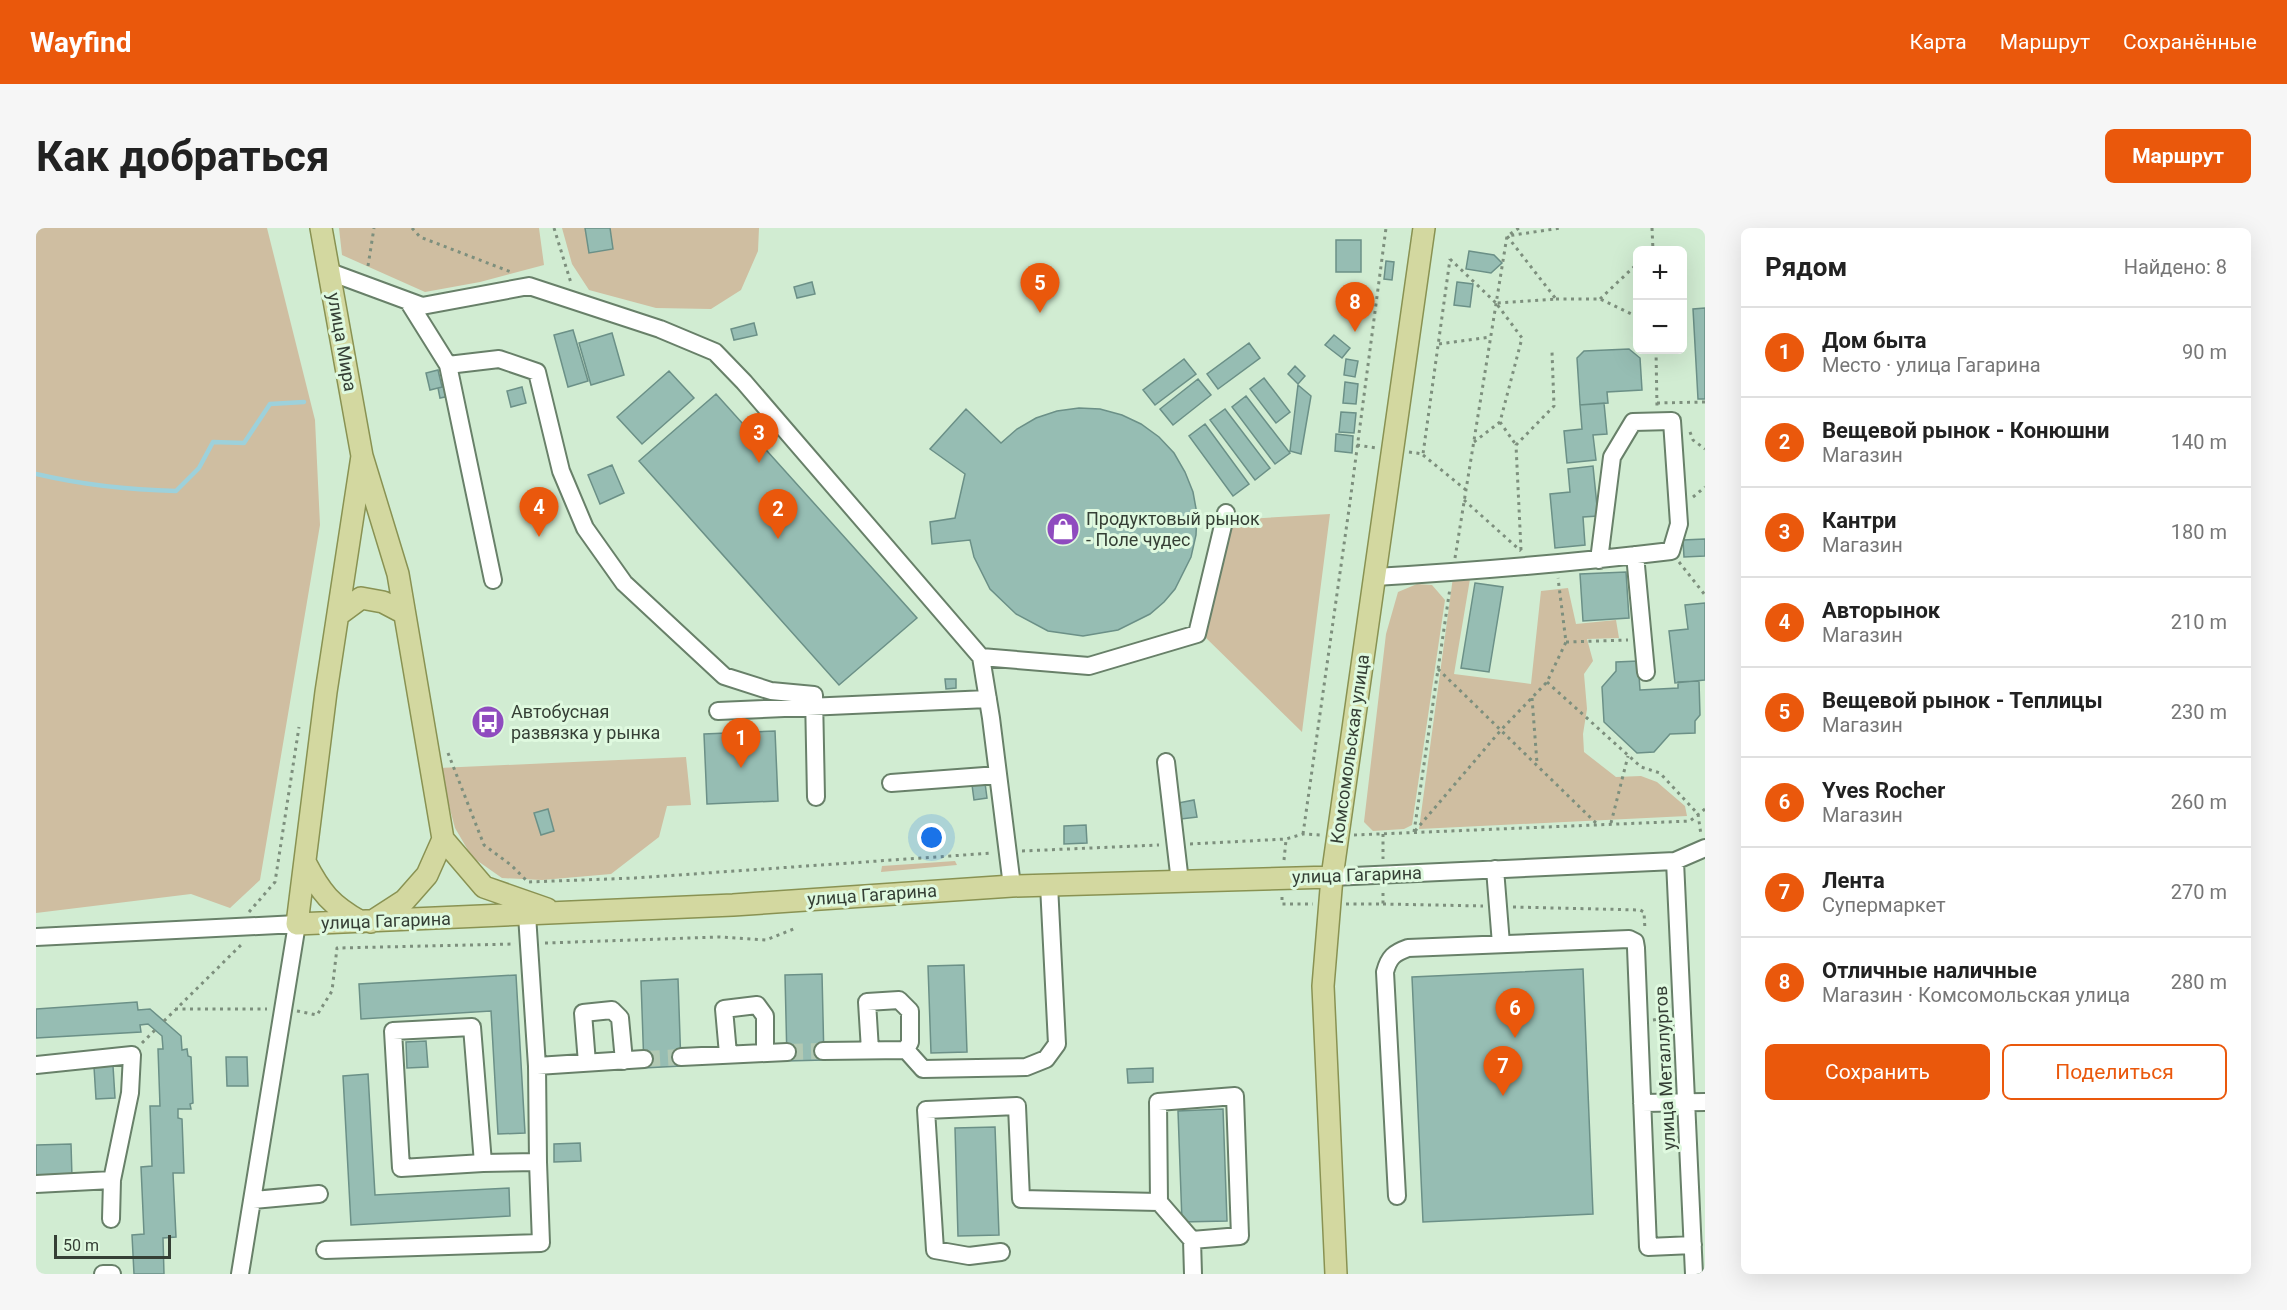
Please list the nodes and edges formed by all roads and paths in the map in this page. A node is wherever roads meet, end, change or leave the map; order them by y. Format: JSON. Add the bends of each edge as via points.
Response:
{"nodes":[{"id":1,"x":321,"y":228,"type":"edge"},
{"id":2,"x":374,"y":228,"type":"edge"},
{"id":3,"x":412,"y":228,"type":"edge"},
{"id":4,"x":554,"y":228,"type":"edge"},
{"id":5,"x":1386,"y":228,"type":"edge"},
{"id":6,"x":1424,"y":228,"type":"edge"},
{"id":7,"x":1519,"y":228,"type":"edge"},
{"id":8,"x":1561,"y":228,"type":"edge"},
{"id":9,"x":1652,"y":228,"type":"edge"},
{"id":10,"x":1507,"y":237,"type":"junction"},
{"id":11,"x":1652,"y":246,"type":"edge"},
{"id":12,"x":368,"y":266,"type":"dead end"},
{"id":13,"x":1633,"y":268,"type":"edge"},
{"id":14,"x":330,"y":272,"type":"junction"},
{"id":15,"x":513,"y":273,"type":"dead end"},
{"id":16,"x":1557,"y":299,"type":"junction"},
{"id":17,"x":1600,"y":299,"type":"junction"},
{"id":18,"x":408,"y":301,"type":"junction"},
{"id":19,"x":576,"y":302,"type":"junction"},
{"id":20,"x":1496,"y":303,"type":"junction"},
{"id":21,"x":1633,"y":315,"type":"edge"},
{"id":22,"x":1491,"y":337,"type":"junction"},
{"id":23,"x":1438,"y":344,"type":"junction"},
{"id":24,"x":1552,"y":352,"type":"dead end"},
{"id":25,"x":1656,"y":354,"type":"edge"},
{"id":26,"x":448,"y":365,"type":"junction"},
{"id":27,"x":1705,"y":402,"type":"edge"},
{"id":28,"x":1657,"y":403,"type":"junction"},
{"id":29,"x":1500,"y":422,"type":"junction"},
{"id":30,"x":1658,"y":422,"type":"junction"},
{"id":31,"x":1474,"y":442,"type":"junction"},
{"id":32,"x":1357,"y":445,"type":"junction"},
{"id":33,"x":1516,"y":445,"type":"junction"},
{"id":34,"x":1392,"y":450,"type":"junction"},
{"id":35,"x":1423,"y":454,"type":"junction"},
{"id":36,"x":363,"y":456,"type":"junction"},
{"id":37,"x":1466,"y":490,"type":"junction"},
{"id":38,"x":1464,"y":500,"type":"junction"},
{"id":39,"x":1226,"y":513,"type":"dead end"},
{"id":40,"x":1635,"y":555,"type":"junction"},
{"id":41,"x":1522,"y":559,"type":"junction"},
{"id":42,"x":1599,"y":560,"type":"junction"},
{"id":43,"x":1556,"y":564,"type":"junction"},
{"id":44,"x":1453,"y":572,"type":"junction"},
{"id":45,"x":1690,"y":576,"type":"dead end"},
{"id":46,"x":1375,"y":577,"type":"junction"},
{"id":47,"x":493,"y":579,"type":"dead end"},
{"id":48,"x":1705,"y":595,"type":"edge"},
{"id":49,"x":404,"y":613,"type":"junction"},
{"id":50,"x":338,"y":615,"type":"junction"},
{"id":51,"x":1643,"y":639,"type":"junction"},
{"id":52,"x":1566,"y":642,"type":"junction"},
{"id":53,"x":981,"y":657,"type":"junction"},
{"id":54,"x":1438,"y":669,"type":"junction"},
{"id":55,"x":1646,"y":672,"type":"dead end"},
{"id":56,"x":1547,"y":682,"type":"junction"},
{"id":57,"x":1532,"y":698,"type":"junction"},
{"id":58,"x":988,"y":699,"type":"junction"},
{"id":59,"x":815,"y":707,"type":"junction"},
{"id":60,"x":718,"y":711,"type":"dead end"},
{"id":61,"x":299,"y":727,"type":"dead end"},
{"id":62,"x":1501,"y":730,"type":"junction"},
{"id":63,"x":446,"y":743,"type":"dead end"},
{"id":64,"x":1628,"y":756,"type":"junction"},
{"id":65,"x":1166,"y":762,"type":"dead end"},
{"id":66,"x":1537,"y":765,"type":"junction"},
{"id":67,"x":998,"y":775,"type":"junction"},
{"id":68,"x":891,"y":783,"type":"dead end"},
{"id":69,"x":816,"y":797,"type":"dead end"},
{"id":70,"x":1705,"y":809,"type":"edge"},
{"id":71,"x":1698,"y":814,"type":"junction"},
{"id":72,"x":1611,"y":823,"type":"junction"},
{"id":73,"x":1598,"y":824,"type":"junction"},
{"id":74,"x":1414,"y":832,"type":"junction"},
{"id":75,"x":1303,"y":834,"type":"junction"},
{"id":76,"x":1338,"y":835,"type":"junction"},
{"id":77,"x":443,"y":839,"type":"junction"},
{"id":78,"x":1176,"y":844,"type":"junction"},
{"id":79,"x":1704,"y":849,"type":"edge"},
{"id":80,"x":1008,"y":852,"type":"junction"},
{"id":81,"x":1675,"y":861,"type":"junction"},
{"id":82,"x":305,"y":862,"type":"junction"},
{"id":83,"x":1495,"y":870,"type":"junction"},
{"id":84,"x":1332,"y":877,"type":"junction"},
{"id":85,"x":1180,"y":882,"type":"junction"},
{"id":86,"x":1049,"y":885,"type":"junction"},
{"id":87,"x":1012,"y":886,"type":"junction"},
{"id":88,"x":556,"y":912,"type":"junction"},
{"id":89,"x":527,"y":915,"type":"junction"},
{"id":90,"x":366,"y":922,"type":"junction"},
{"id":91,"x":297,"y":924,"type":"junction"},
{"id":92,"x":247,"y":927,"type":"junction"},
{"id":93,"x":796,"y":928,"type":"dead end"},
{"id":94,"x":36,"y":937,"type":"edge"},
{"id":95,"x":529,"y":944,"type":"junction"},
{"id":96,"x":1501,"y":944,"type":"junction"},
{"id":97,"x":176,"y":1009,"type":"junction"},
{"id":98,"x":282,"y":1009,"type":"junction"},
{"id":99,"x":164,"y":1021,"type":"dead end"},
{"id":100,"x":155,"y":1030,"type":"dead end"},
{"id":101,"x":142,"y":1043,"type":"dead end"},
{"id":102,"x":870,"y":1050,"type":"junction"},
{"id":103,"x":906,"y":1050,"type":"junction"},
{"id":104,"x":824,"y":1051,"type":"tunnel mouth"},
{"id":105,"x":787,"y":1052,"type":"tunnel mouth"},
{"id":106,"x":765,"y":1053,"type":"junction"},
{"id":107,"x":728,"y":1054,"type":"junction"},
{"id":108,"x":681,"y":1057,"type":"tunnel mouth"},
{"id":109,"x":644,"y":1059,"type":"tunnel mouth"},
{"id":110,"x":624,"y":1061,"type":"junction"},
{"id":111,"x":587,"y":1063,"type":"junction"},
{"id":112,"x":36,"y":1065,"type":"edge"},
{"id":113,"x":537,"y":1066,"type":"junction"},
{"id":114,"x":1705,"y":1102,"type":"edge"},
{"id":115,"x":1642,"y":1103,"type":"junction"},
{"id":116,"x":1686,"y":1103,"type":"junction"},
{"id":117,"x":538,"y":1162,"type":"junction"},
{"id":118,"x":483,"y":1163,"type":"junction"},
{"id":119,"x":112,"y":1180,"type":"junction"},
{"id":120,"x":36,"y":1184,"type":"edge"},
{"id":121,"x":319,"y":1194,"type":"dead end"},
{"id":122,"x":1397,"y":1196,"type":"dead end"},
{"id":123,"x":253,"y":1200,"type":"junction"},
{"id":124,"x":1159,"y":1202,"type":"junction"},
{"id":125,"x":111,"y":1219,"type":"dead end"},
{"id":126,"x":1192,"y":1239,"type":"junction"},
{"id":127,"x":1693,"y":1245,"type":"junction"},
{"id":128,"x":325,"y":1250,"type":"dead end"},
{"id":129,"x":1001,"y":1252,"type":"dead end"},
{"id":130,"x":103,"y":1274,"type":"edge"},
{"id":131,"x":112,"y":1274,"type":"edge"},
{"id":132,"x":240,"y":1274,"type":"edge"},
{"id":133,"x":1193,"y":1274,"type":"edge"},
{"id":134,"x":1336,"y":1274,"type":"edge"},
{"id":135,"x":1694,"y":1274,"type":"edge"}],
"edges":[{"from":1,"to":14,"type":"main road","name":"улица Мира"},
{"from":2,"to":12,"type":"path"},
{"from":3,"to":15,"type":"path","via":[[420,237]]},
{"from":4,"to":19,"type":"path"},
{"from":5,"to":32,"type":"path"},
{"from":6,"to":34,"type":"main road","name":"Комсомольская улица"},
{"from":7,"to":10,"type":"path"},
{"from":8,"to":10,"type":"path"},
{"from":9,"to":11,"type":"path"},
{"from":10,"to":16,"type":"path"},
{"from":10,"to":20,"type":"path"},
{"from":13,"to":17,"type":"path"},
{"from":14,"to":18,"type":"street"},
{"from":14,"to":36,"type":"main road","name":"улица Мира"},
{"from":16,"to":17,"type":"path"},
{"from":16,"to":20,"type":"path"},
{"from":17,"to":21,"type":"path"},
{"from":18,"to":19,"type":"street","via":[[422,306],[529,286]]},
{"from":18,"to":26,"type":"street"},
{"from":19,"to":53,"type":"street","via":[[660,329],[715,352]]},
{"from":20,"to":22,"type":"path"},
{"from":20,"to":23,"type":"path","via":[[1450,259]]},
{"from":20,"to":29,"type":"path","via":[[1522,338]]},
{"from":22,"to":23,"type":"path"},
{"from":22,"to":31,"type":"path"},
{"from":23,"to":35,"type":"path"},
{"from":24,"to":33,"type":"path","via":[[1554,406]]},
{"from":25,"to":28,"type":"path"},
{"from":26,"to":47,"type":"street"},
{"from":26,"to":59,"type":"street","via":[[499,359],[537,372],[561,471],[585,528],[624,583],[724,676],[771,691],[814,694]]},
{"from":27,"to":28,"type":"path"},
{"from":28,"to":30,"type":"path"},
{"from":29,"to":31,"type":"path"},
{"from":29,"to":33,"type":"path"},
{"from":30,"to":40,"type":"street","via":[[1672,421],[1679,524],[1671,551]]},
{"from":30,"to":42,"type":"street","via":[[1633,422],[1612,457]]},
{"from":31,"to":37,"type":"path"},
{"from":32,"to":34,"type":"path"},
{"from":32,"to":75,"type":"path"},
{"from":33,"to":41,"type":"path"},
{"from":34,"to":35,"type":"path"},
{"from":34,"to":46,"type":"main road","name":"Комсомольская улица"},
{"from":35,"to":37,"type":"path"},
{"from":36,"to":49,"type":"main road","via":[[398,574]]},
{"from":36,"to":50,"type":"main road"},
{"from":37,"to":38,"type":"path"},
{"from":38,"to":41,"type":"path"},
{"from":38,"to":44,"type":"path"},
{"from":39,"to":53,"type":"street","via":[[1197,634],[1089,666]]},
{"from":40,"to":42,"type":"street"},
{"from":40,"to":51,"type":"street"},
{"from":41,"to":43,"type":"street"},
{"from":41,"to":44,"type":"street"},
{"from":42,"to":43,"type":"street"},
{"from":43,"to":52,"type":"path"},
{"from":44,"to":46,"type":"street"},
{"from":44,"to":54,"type":"path"},
{"from":45,"to":48,"type":"path"},
{"from":46,"to":76,"type":"main road","name":"Комсомольская улица"},
{"from":49,"to":50,"type":"main road","via":[[361,597]]},
{"from":49,"to":77,"type":"main road"},
{"from":50,"to":82,"type":"main road"},
{"from":51,"to":52,"type":"path"},
{"from":51,"to":55,"type":"street"},
{"from":52,"to":56,"type":"path"},
{"from":53,"to":58,"type":"street"},
{"from":54,"to":62,"type":"path"},
{"from":54,"to":74,"type":"path"},
{"from":56,"to":57,"type":"path"},
{"from":56,"to":64,"type":"path"},
{"from":57,"to":62,"type":"path"},
{"from":57,"to":66,"type":"path"},
{"from":58,"to":59,"type":"street"},
{"from":58,"to":67,"type":"street"},
{"from":59,"to":60,"type":"street"},
{"from":59,"to":69,"type":"street"},
{"from":61,"to":92,"type":"path","via":[[275,882],[249,912]]},
{"from":62,"to":66,"type":"path"},
{"from":62,"to":74,"type":"path"},
{"from":63,"to":80,"type":"path","via":[[484,845],[528,882]]},
{"from":64,"to":71,"type":"path","via":[[1641,767],[1660,773]]},
{"from":64,"to":72,"type":"path"},
{"from":65,"to":78,"type":"street"},
{"from":66,"to":73,"type":"path"},
{"from":67,"to":68,"type":"street"},
{"from":67,"to":80,"type":"street"},
{"from":70,"to":71,"type":"path"},
{"from":71,"to":72,"type":"path","via":[[1690,821]]},
{"from":71,"to":79,"type":"path"},
{"from":72,"to":73,"type":"path"},
{"from":73,"to":74,"type":"path"},
{"from":74,"to":76,"type":"path"},
{"from":75,"to":76,"type":"path"},
{"from":75,"to":78,"type":"path","via":[[1286,839]]},
{"from":76,"to":84,"type":"main road","name":"Комсомольская улица"},
{"from":77,"to":88,"type":"main road","via":[[484,887]]},
{"from":77,"to":90,"type":"main road","via":[[427,875],[405,900]]},
{"from":78,"to":80,"type":"path"},
{"from":78,"to":85,"type":"street"},
{"from":79,"to":81,"type":"street","name":"улица Гагарина"},
{"from":80,"to":87,"type":"street"},
{"from":81,"to":83,"type":"street","name":"улица Гагарина"},
{"from":81,"to":116,"type":"street","name":"улица Металлургов"},
{"from":82,"to":90,"type":"main road","via":[[319,889],[340,910]]},
{"from":82,"to":91,"type":"main road"},
{"from":83,"to":84,"type":"street","name":"улица Гагарина"},
{"from":83,"to":96,"type":"street"},
{"from":84,"to":85,"type":"main road","name":"улица Гагарина"},
{"from":84,"to":134,"type":"main road","name":"Комсомольская улица","via":[[1323,986]]},
{"from":85,"to":86,"type":"main road","name":"улица Гагарина"},
{"from":86,"to":87,"type":"main road","name":"улица Гагарина"},
{"from":86,"to":103,"type":"street","via":[[1057,1044],[1046,1059],[1026,1066],[923,1069]]},
{"from":87,"to":88,"type":"main road","name":"улица Гагарина","via":[[733,905]]},
{"from":88,"to":89,"type":"main road","name":"улица Гагарина"},
{"from":89,"to":90,"type":"main road","name":"улица Гагарина"},
{"from":89,"to":95,"type":"street"},
{"from":90,"to":91,"type":"main road","name":"улица Гагарина"},
{"from":91,"to":92,"type":"street","name":"улица Гагарина"},
{"from":91,"to":98,"type":"street"},
{"from":92,"to":94,"type":"street","name":"улица Гагарина"},
{"from":92,"to":97,"type":"path","via":[[245,941]]},
{"from":93,"to":95,"type":"path","via":[[766,940],[720,937]]},
{"from":95,"to":98,"type":"path","via":[[337,948],[332,991],[317,1015]]},
{"from":95,"to":113,"type":"street"},
{"from":96,"to":115,"type":"street","via":[[1629,939],[1635,942]]},
{"from":96,"to":122,"type":"street","via":[[1408,948],[1388,960],[1385,972]]},
{"from":97,"to":98,"type":"path"},
{"from":97,"to":99,"type":"path"},
{"from":98,"to":123,"type":"street"},
{"from":100,"to":101,"type":"path"},
{"from":102,"to":103,"type":"street"},
{"from":102,"to":103,"type":"street","via":[[867,1002],[899,1000],[910,1011],[910,1042]]},
{"from":102,"to":104,"type":"street"},
{"from":105,"to":106,"type":"street"},
{"from":106,"to":107,"type":"street"},
{"from":106,"to":107,"type":"street","via":[[765,1016],[757,1005],[724,1009]]},
{"from":107,"to":108,"type":"street"},
{"from":109,"to":110,"type":"street"},
{"from":110,"to":111,"type":"street"},
{"from":110,"to":111,"type":"street","via":[[620,1018],[612,1010],[584,1013]]},
{"from":111,"to":113,"type":"street"},
{"from":112,"to":119,"type":"street","via":[[132,1055],[130,1093]]},
{"from":113,"to":117,"type":"street"},
{"from":114,"to":116,"type":"street"},
{"from":115,"to":116,"type":"street"},
{"from":115,"to":127,"type":"street","via":[[1648,1247]]},
{"from":116,"to":127,"type":"street","name":"улица Металлургов"},
{"from":117,"to":118,"type":"street"},
{"from":117,"to":128,"type":"street","via":[[541,1243]]},
{"from":118,"to":118,"type":"street","via":[[472,1027],[393,1031],[401,1168]]},
{"from":119,"to":120,"type":"street"},
{"from":119,"to":125,"type":"street"},
{"from":121,"to":123,"type":"street"},
{"from":123,"to":132,"type":"street"},
{"from":124,"to":126,"type":"street"},
{"from":124,"to":126,"type":"street","via":[[1158,1102],[1235,1096],[1240,1236]]},
{"from":124,"to":129,"type":"street","via":[[1021,1199],[1017,1106],[926,1110],[935,1250],[969,1256]]},
{"from":126,"to":133,"type":"street"},
{"from":127,"to":135,"type":"street","name":"улица Металлургов"},
{"from":130,"to":131,"type":"street"}]}
